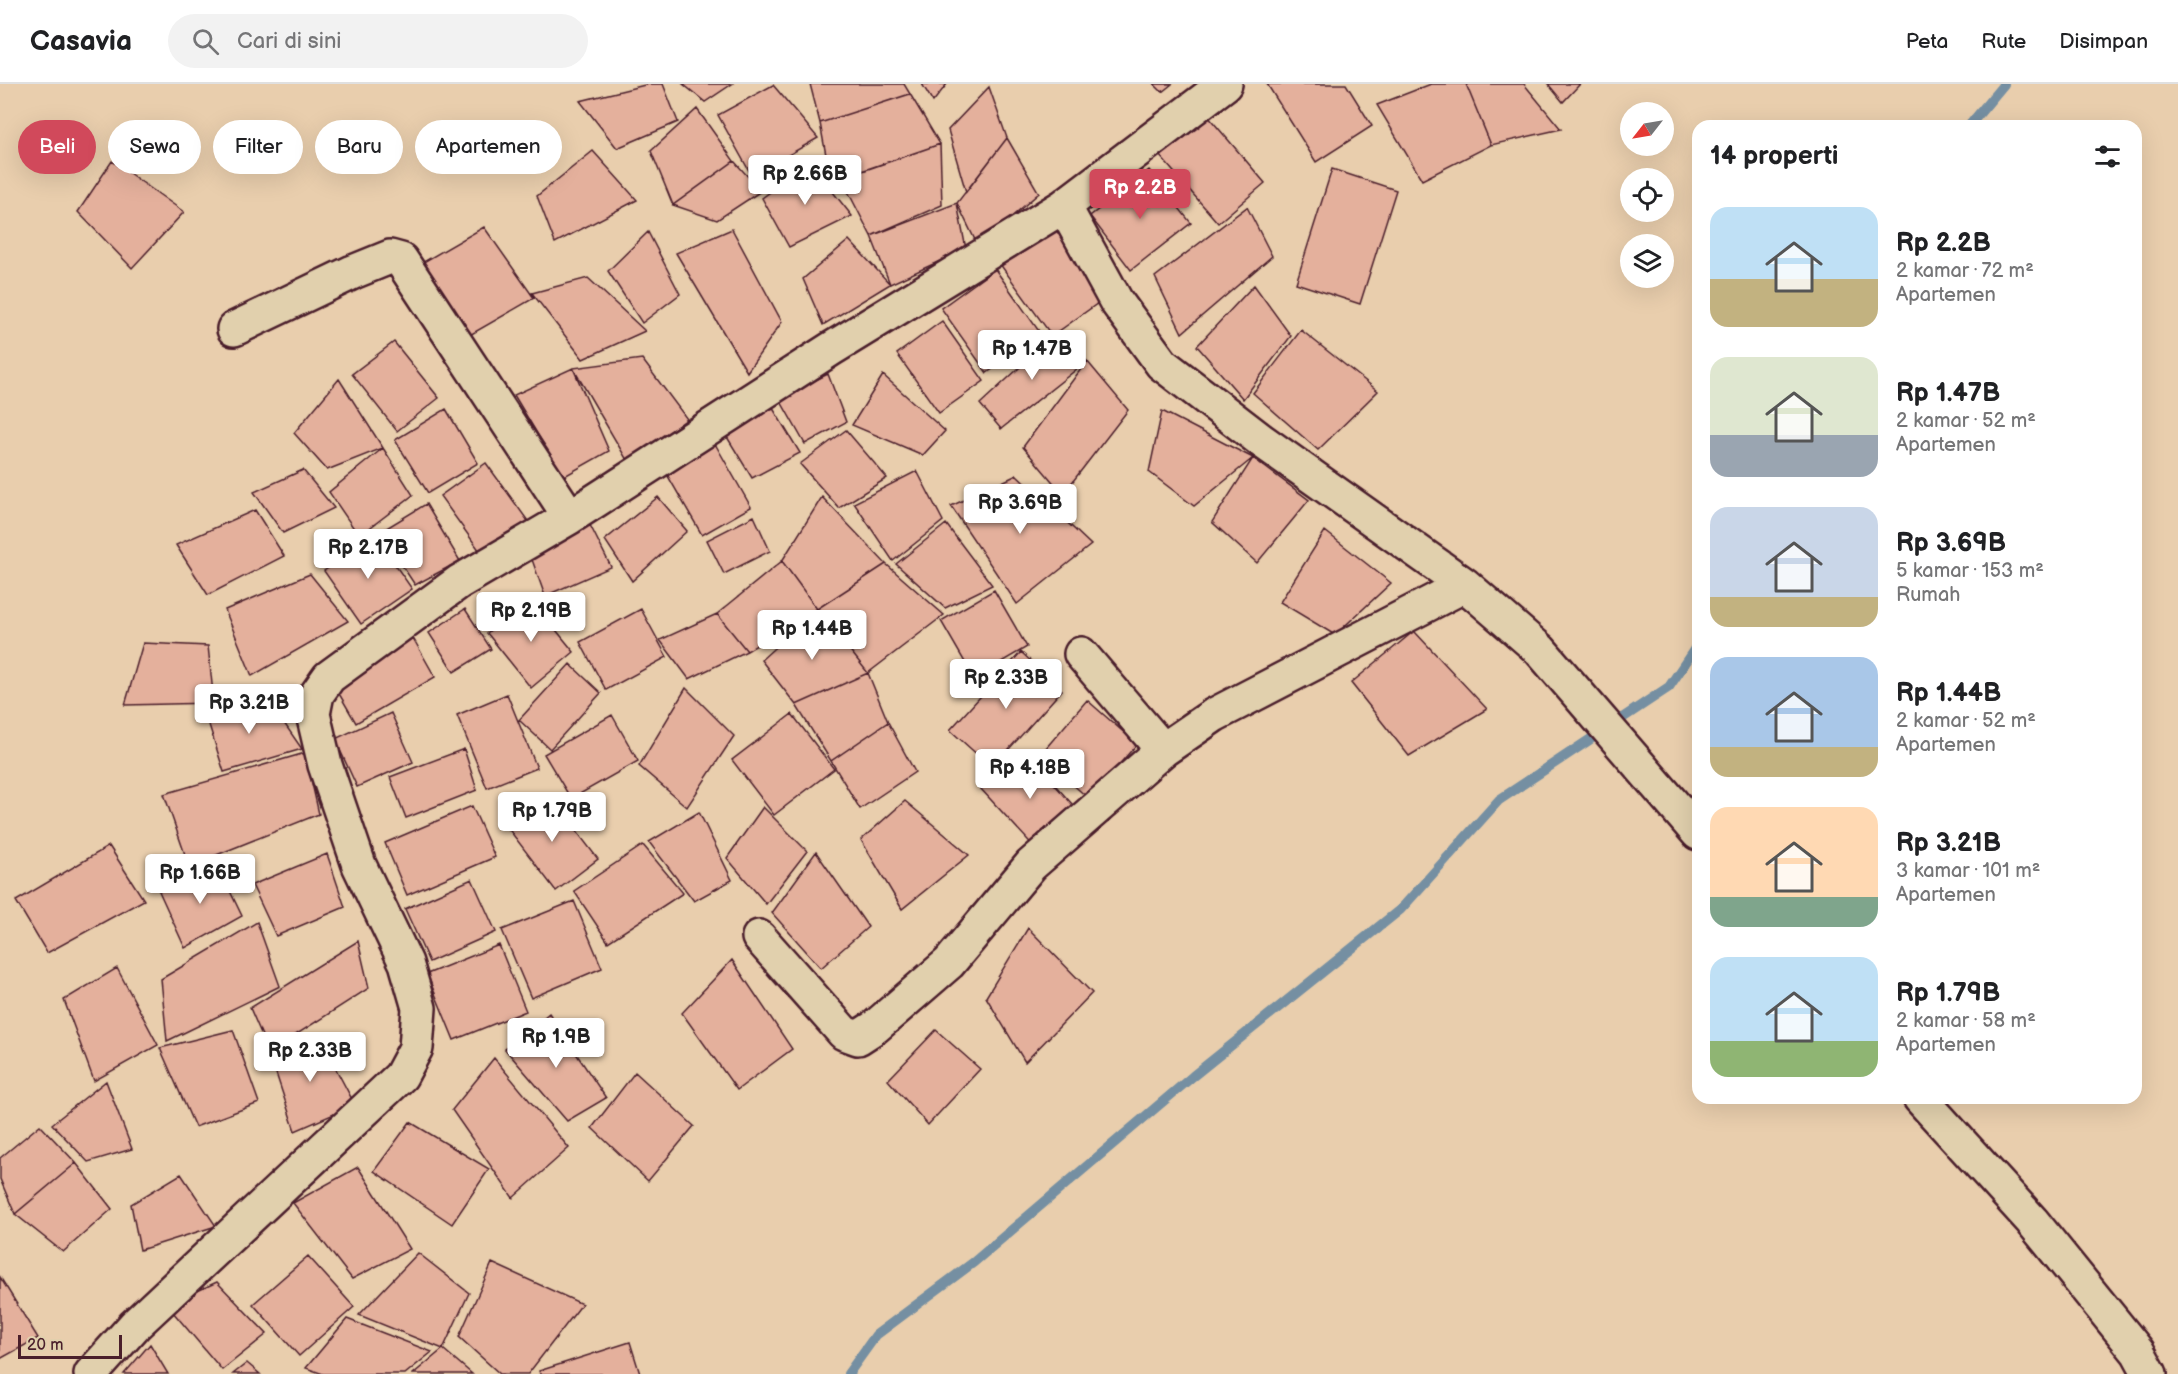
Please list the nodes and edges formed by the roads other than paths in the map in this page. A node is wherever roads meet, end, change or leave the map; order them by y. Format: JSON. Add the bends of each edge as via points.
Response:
{"nodes":[{"id":1,"x":1224,"y":84,"type":"edge"},
{"id":2,"x":1064,"y":206,"type":"junction"},
{"id":3,"x":234,"y":329,"type":"dead end"},
{"id":4,"x":570,"y":517,"type":"junction"},
{"id":5,"x":1465,"y":585,"type":"junction"},
{"id":6,"x":1081,"y":654,"type":"dead end"},
{"id":7,"x":1163,"y":750,"type":"junction"},
{"id":8,"x":1692,"y":826,"type":"edge"},
{"id":9,"x":759,"y":937,"type":"dead end"},
{"id":10,"x":1925,"y":1104,"type":"edge"},
{"id":11,"x":91,"y":1374,"type":"edge"},
{"id":12,"x":2150,"y":1374,"type":"edge"}],
"edges":[{"from":1,"to":2,"type":"street"},
{"from":2,"to":4,"type":"street","via":[[831,349]]},
{"from":2,"to":5,"type":"street","via":[[1116,301],[1162,364],[1262,441]]},
{"from":3,"to":4,"type":"street","via":[[353,272],[390,257],[401,260]]},
{"from":4,"to":11,"type":"street","via":[[459,582],[329,677],[317,694],[313,714],[326,765],[359,865],[406,963],[419,1008],[416,1048],[401,1076],[135,1325]]},
{"from":5,"to":7,"type":"street","via":[[1214,715]]},
{"from":5,"to":8,"type":"street","via":[[1540,650]]},
{"from":6,"to":7,"type":"street"},
{"from":7,"to":9,"type":"street","via":[[1032,865],[949,963],[858,1038],[844,1033]]},
{"from":10,"to":12,"type":"street","via":[[2032,1221],[2138,1352]]}]}
